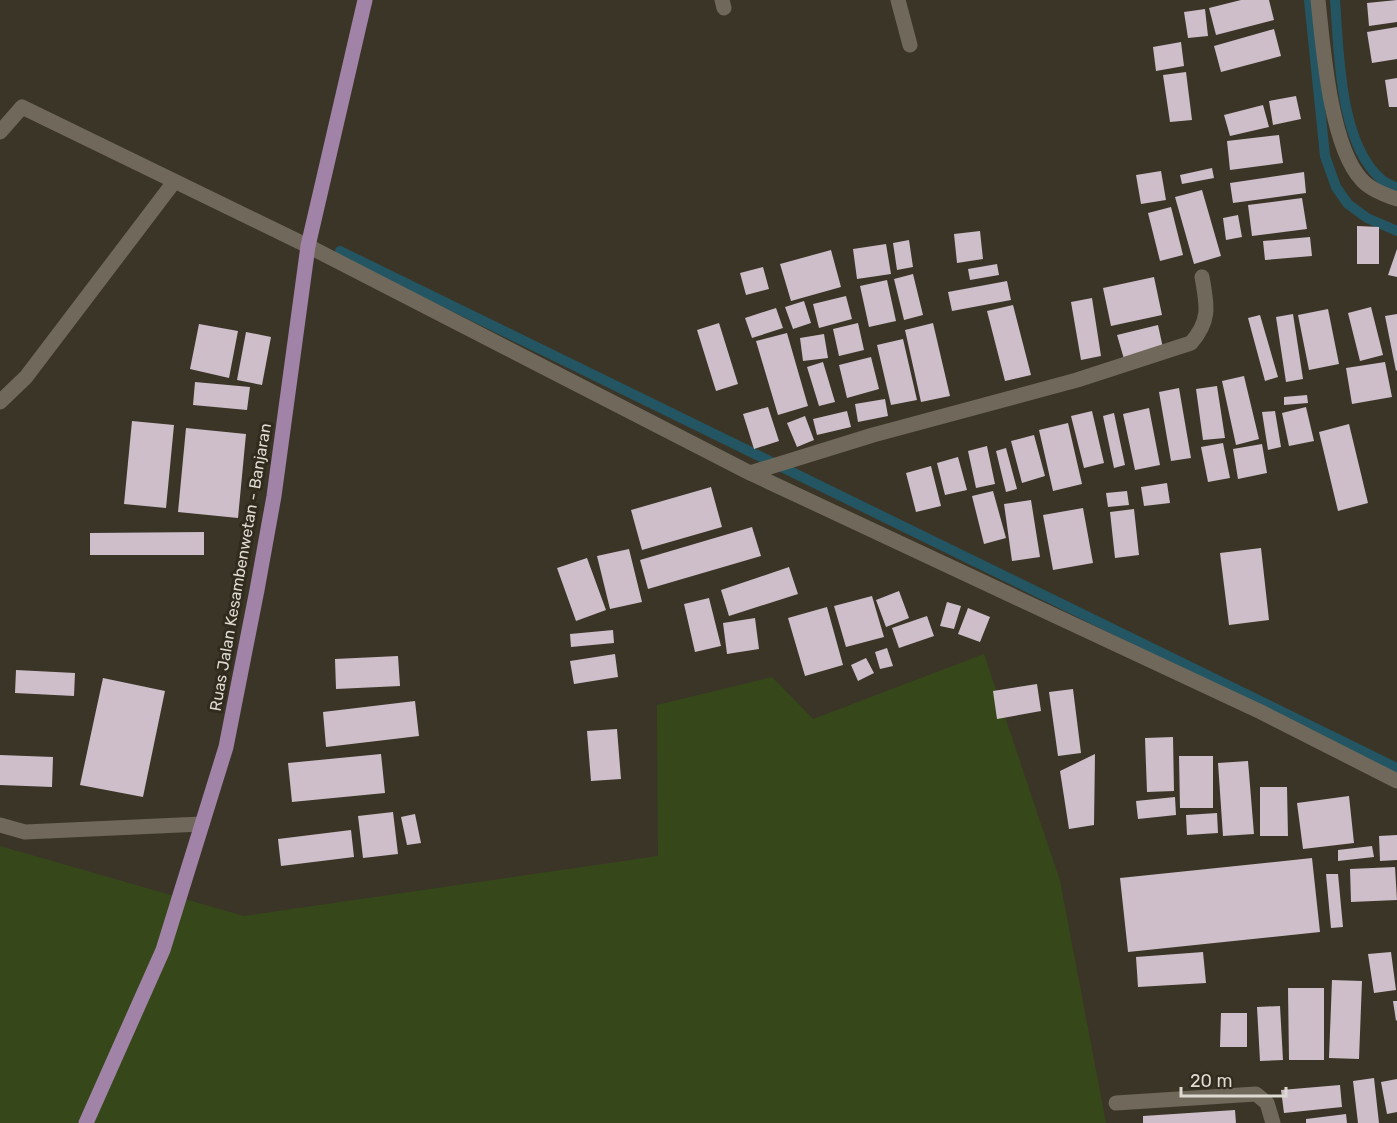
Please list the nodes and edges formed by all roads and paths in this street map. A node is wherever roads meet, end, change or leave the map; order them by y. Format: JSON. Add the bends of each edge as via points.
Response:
{"nodes":[{"id":1,"x":365,"y":0,"type":"edge"},
{"id":2,"x":898,"y":0,"type":"edge"},
{"id":3,"x":1318,"y":0,"type":"edge"},
{"id":4,"x":910,"y":45,"type":"dead end"},
{"id":5,"x":0,"y":132,"type":"edge"},
{"id":6,"x":174,"y":182,"type":"junction"},
{"id":7,"x":1397,"y":199,"type":"edge"},
{"id":8,"x":308,"y":246,"type":"junction"},
{"id":9,"x":1202,"y":277,"type":"dead end"},
{"id":10,"x":0,"y":402,"type":"edge"},
{"id":11,"x":750,"y":472,"type":"junction"},
{"id":12,"x":1397,"y":781,"type":"edge"},
{"id":13,"x":202,"y":824,"type":"junction"},
{"id":14,"x":0,"y":825,"type":"edge"},
{"id":15,"x":1116,"y":1102,"type":"dead end"},
{"id":16,"x":86,"y":1123,"type":"edge"},
{"id":17,"x":1273,"y":1123,"type":"edge"}],
"edges":[{"from":1,"to":8,"type":"main road","name":"Ruas Jalan Kesambenwetan - Banjaran"},
{"from":2,"to":4,"type":"street"},
{"from":3,"to":7,"type":"street","via":[[1325,62],[1346,158],[1362,180]]},
{"from":5,"to":6,"type":"street","via":[[22,107]]},
{"from":6,"to":8,"type":"street"},
{"from":6,"to":10,"type":"street","via":[[26,377]]},
{"from":8,"to":11,"type":"street"},
{"from":8,"to":13,"type":"main road","name":"Ruas Jalan Kesambenwetan - Banjaran","via":[[274,496],[257,590],[226,747]]},
{"from":9,"to":11,"type":"street","via":[[1208,307],[1202,331],[1191,343],[1077,380]]},
{"from":11,"to":12,"type":"street","via":[[1250,707]]},
{"from":13,"to":14,"type":"street","via":[[25,832]]},
{"from":13,"to":16,"type":"main road","name":"Ruas Jalan Kesambenwetan - Banjaran","via":[[163,950]]},
{"from":15,"to":17,"type":"street","via":[[1256,1094],[1267,1103]]}]}
